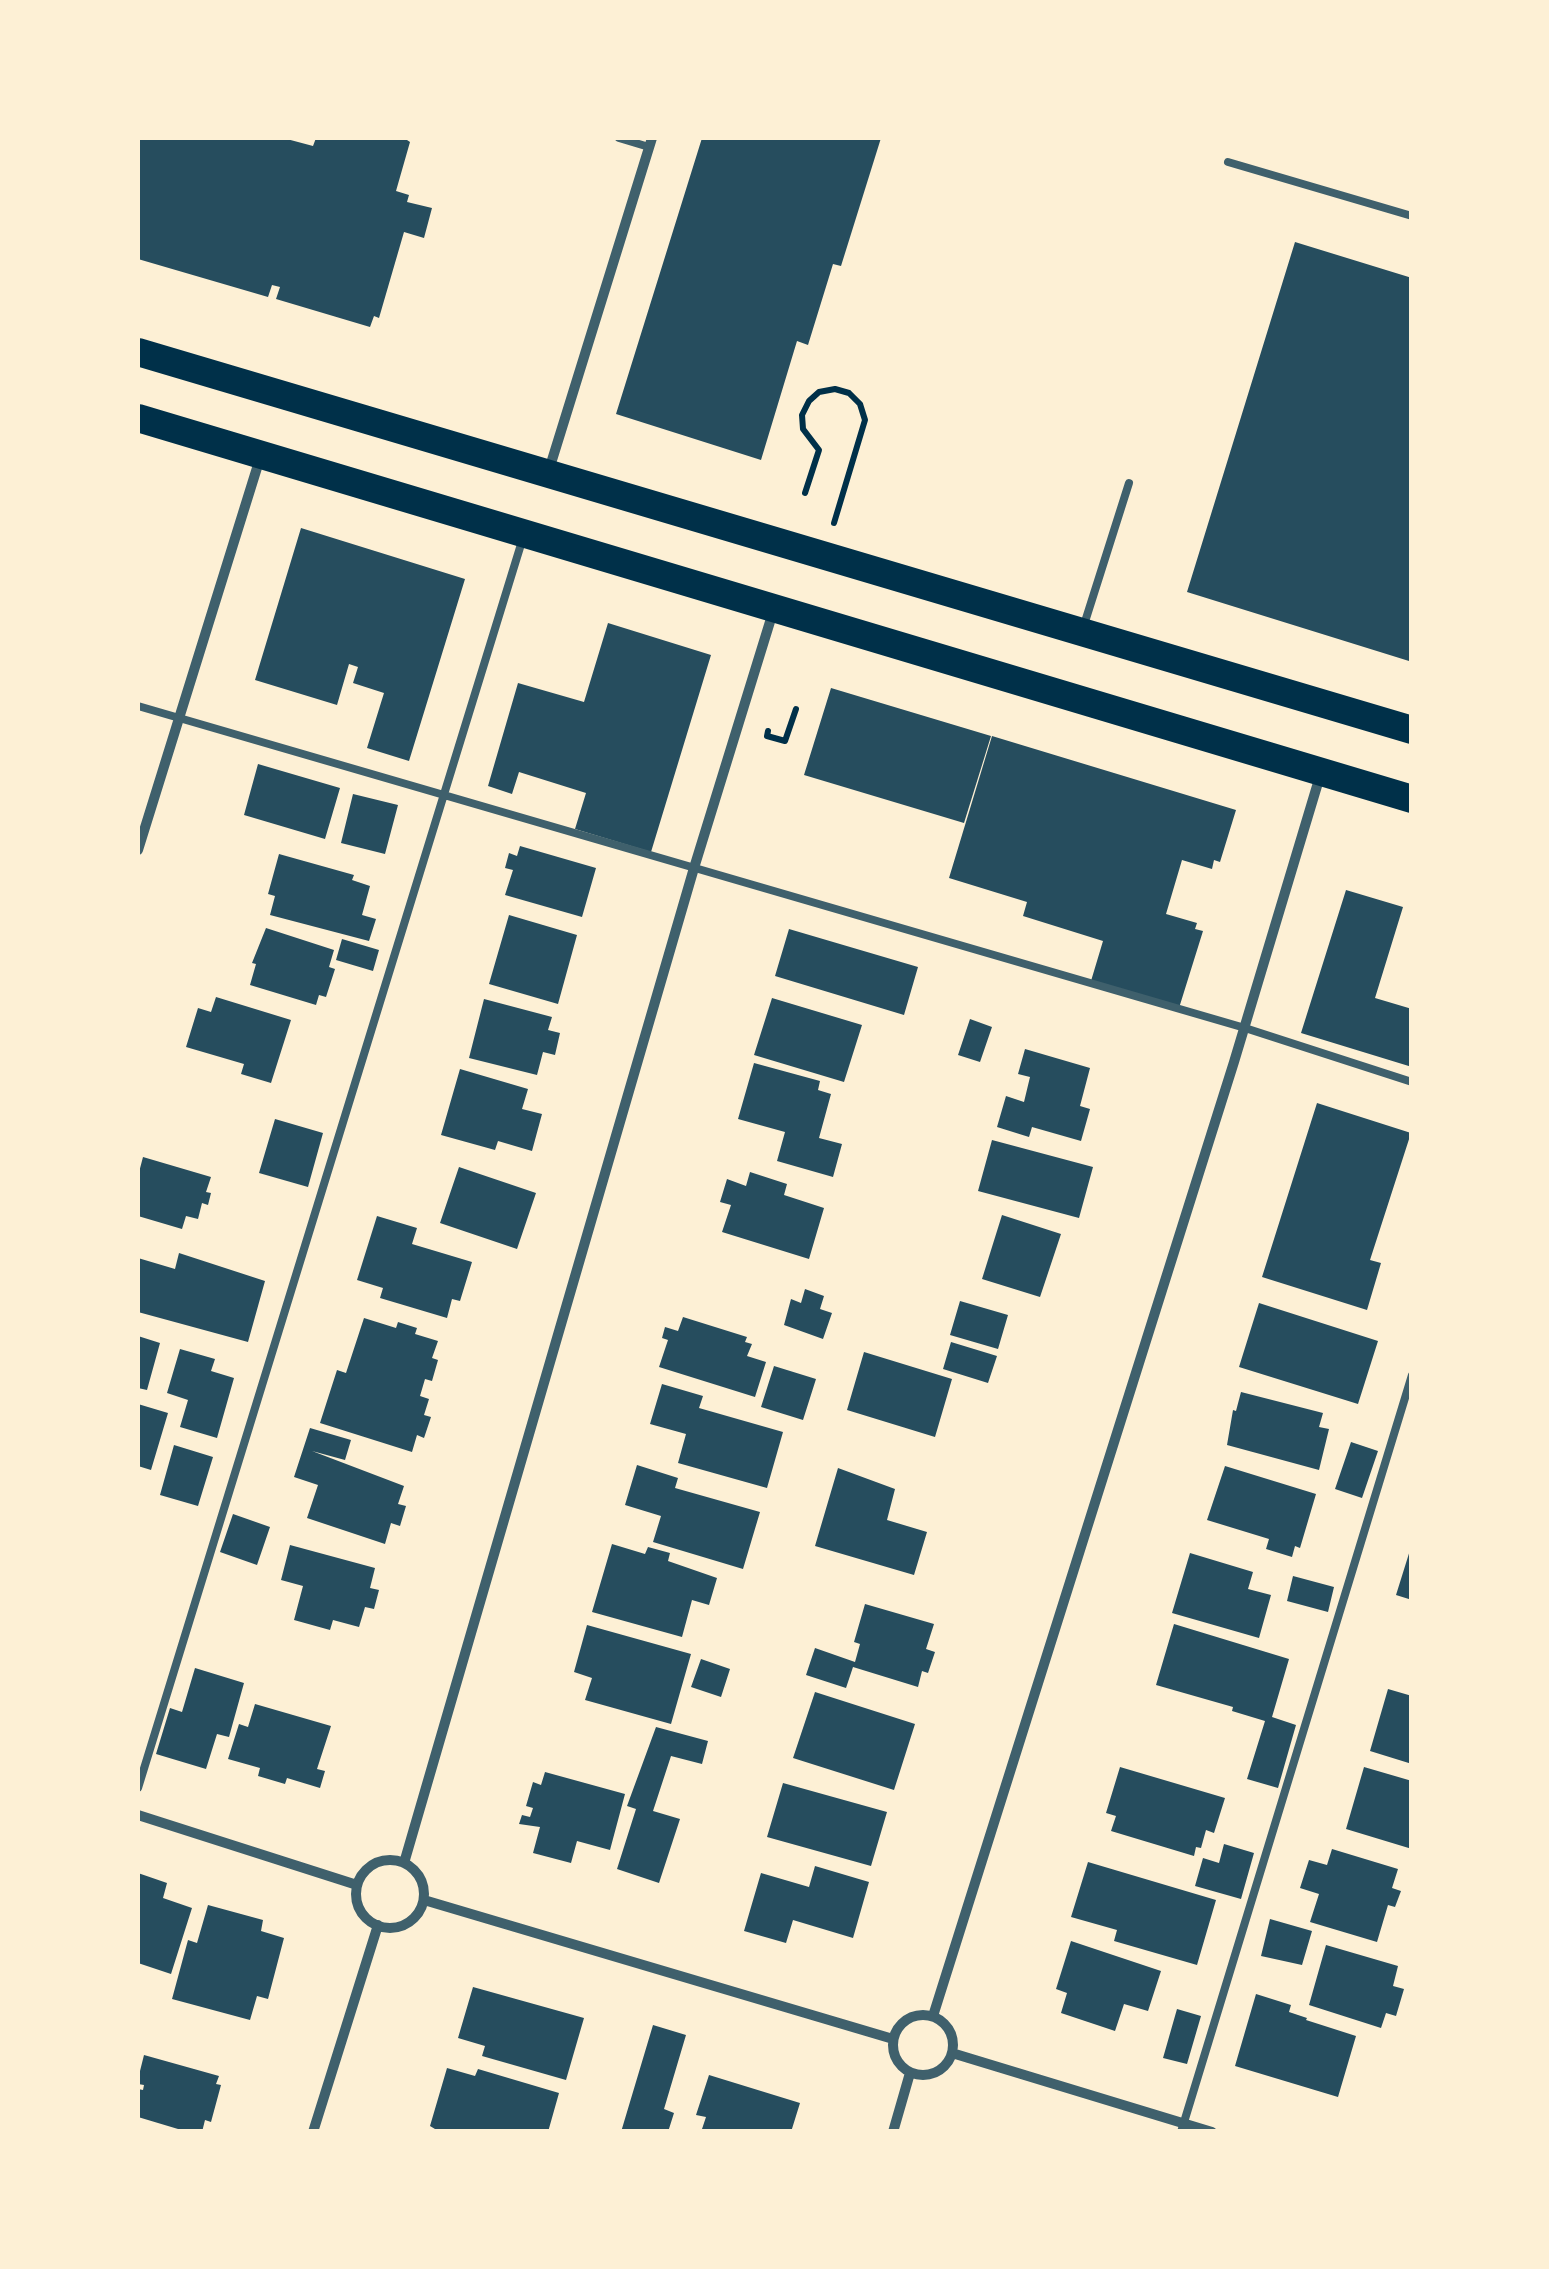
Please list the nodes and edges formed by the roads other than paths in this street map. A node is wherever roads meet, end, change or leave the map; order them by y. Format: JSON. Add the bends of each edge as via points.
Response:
{"nodes":[{"id":1,"x":619,"y":138,"type":"edge"},
{"id":2,"x":650,"y":142,"type":"edge"},
{"id":3,"x":1228,"y":162,"type":"dead end"},
{"id":4,"x":1412,"y":216,"type":"edge"},
{"id":5,"x":138,"y":352,"type":"edge"},
{"id":6,"x":138,"y":418,"type":"edge"},
{"id":7,"x":262,"y":454,"type":"junction"},
{"id":8,"x":547,"y":474,"type":"junction"},
{"id":9,"x":1129,"y":482,"type":"dead end"},
{"id":10,"x":524,"y":534,"type":"junction"},
{"id":11,"x":774,"y":609,"type":"junction"},
{"id":12,"x":1082,"y":632,"type":"junction"},
{"id":13,"x":138,"y":706,"type":"edge"},
{"id":14,"x":178,"y":718,"type":"junction"},
{"id":15,"x":1412,"y":730,"type":"edge"},
{"id":16,"x":1322,"y":772,"type":"junction"},
{"id":17,"x":444,"y":794,"type":"junction"},
{"id":18,"x":1412,"y":799,"type":"edge"},
{"id":19,"x":138,"y":850,"type":"edge"},
{"id":20,"x":694,"y":868,"type":"junction"},
{"id":21,"x":1245,"y":1028,"type":"junction"},
{"id":22,"x":1412,"y":1082,"type":"edge"},
{"id":23,"x":1412,"y":1375,"type":"edge"},
{"id":24,"x":138,"y":1788,"type":"edge"},
{"id":25,"x":138,"y":1814,"type":"edge"},
{"id":26,"x":404,"y":1863,"type":"junction"},
{"id":27,"x":357,"y":1886,"type":"junction"},
{"id":28,"x":424,"y":1900,"type":"junction"},
{"id":29,"x":378,"y":1926,"type":"junction"},
{"id":30,"x":933,"y":2016,"type":"junction"},
{"id":31,"x":893,"y":2040,"type":"junction"},
{"id":32,"x":952,"y":2053,"type":"junction"},
{"id":33,"x":910,"y":2073,"type":"junction"},
{"id":34,"x":1182,"y":2127,"type":"edge"},
{"id":35,"x":314,"y":2132,"type":"edge"},
{"id":36,"x":893,"y":2132,"type":"edge"},
{"id":37,"x":1212,"y":2132,"type":"edge"}],
"edges":[{"from":1,"to":2,"type":"lane"},
{"from":2,"to":8,"type":"street"},
{"from":3,"to":4,"type":"lane"},
{"from":5,"to":8,"type":"highway"},
{"from":6,"to":7,"type":"highway"},
{"from":7,"to":10,"type":"highway"},
{"from":7,"to":14,"type":"street"},
{"from":8,"to":12,"type":"highway"},
{"from":9,"to":12,"type":"lane"},
{"from":10,"to":11,"type":"highway"},
{"from":10,"to":17,"type":"lane"},
{"from":11,"to":16,"type":"highway"},
{"from":11,"to":20,"type":"street"},
{"from":12,"to":15,"type":"highway"},
{"from":13,"to":14,"type":"lane"},
{"from":14,"to":17,"type":"lane"},
{"from":14,"to":19,"type":"street"},
{"from":16,"to":18,"type":"highway"},
{"from":16,"to":21,"type":"street"},
{"from":17,"to":20,"type":"lane"},
{"from":17,"to":24,"type":"lane"},
{"from":20,"to":21,"type":"lane"},
{"from":20,"to":26,"type":"street"},
{"from":21,"to":22,"type":"lane"},
{"from":21,"to":30,"type":"street"},
{"from":23,"to":34,"type":"lane"},
{"from":25,"to":27,"type":"street"},
{"from":26,"to":27,"type":"street","via":[[381,1861]]},
{"from":26,"to":28,"type":"street","via":[[420,1878]]},
{"from":27,"to":29,"type":"street","via":[[359,1908]]},
{"from":28,"to":29,"type":"street","via":[[405,1925]]},
{"from":28,"to":31,"type":"street"},
{"from":29,"to":35,"type":"street"},
{"from":30,"to":31,"type":"street","via":[[912,2016]]},
{"from":30,"to":32,"type":"street","via":[[949,2029]]},
{"from":31,"to":33,"type":"street","via":[[896,2060]]},
{"from":32,"to":33,"type":"street","via":[[938,2072]]},
{"from":32,"to":34,"type":"street"},
{"from":33,"to":36,"type":"street"},
{"from":34,"to":37,"type":"street"}]}
